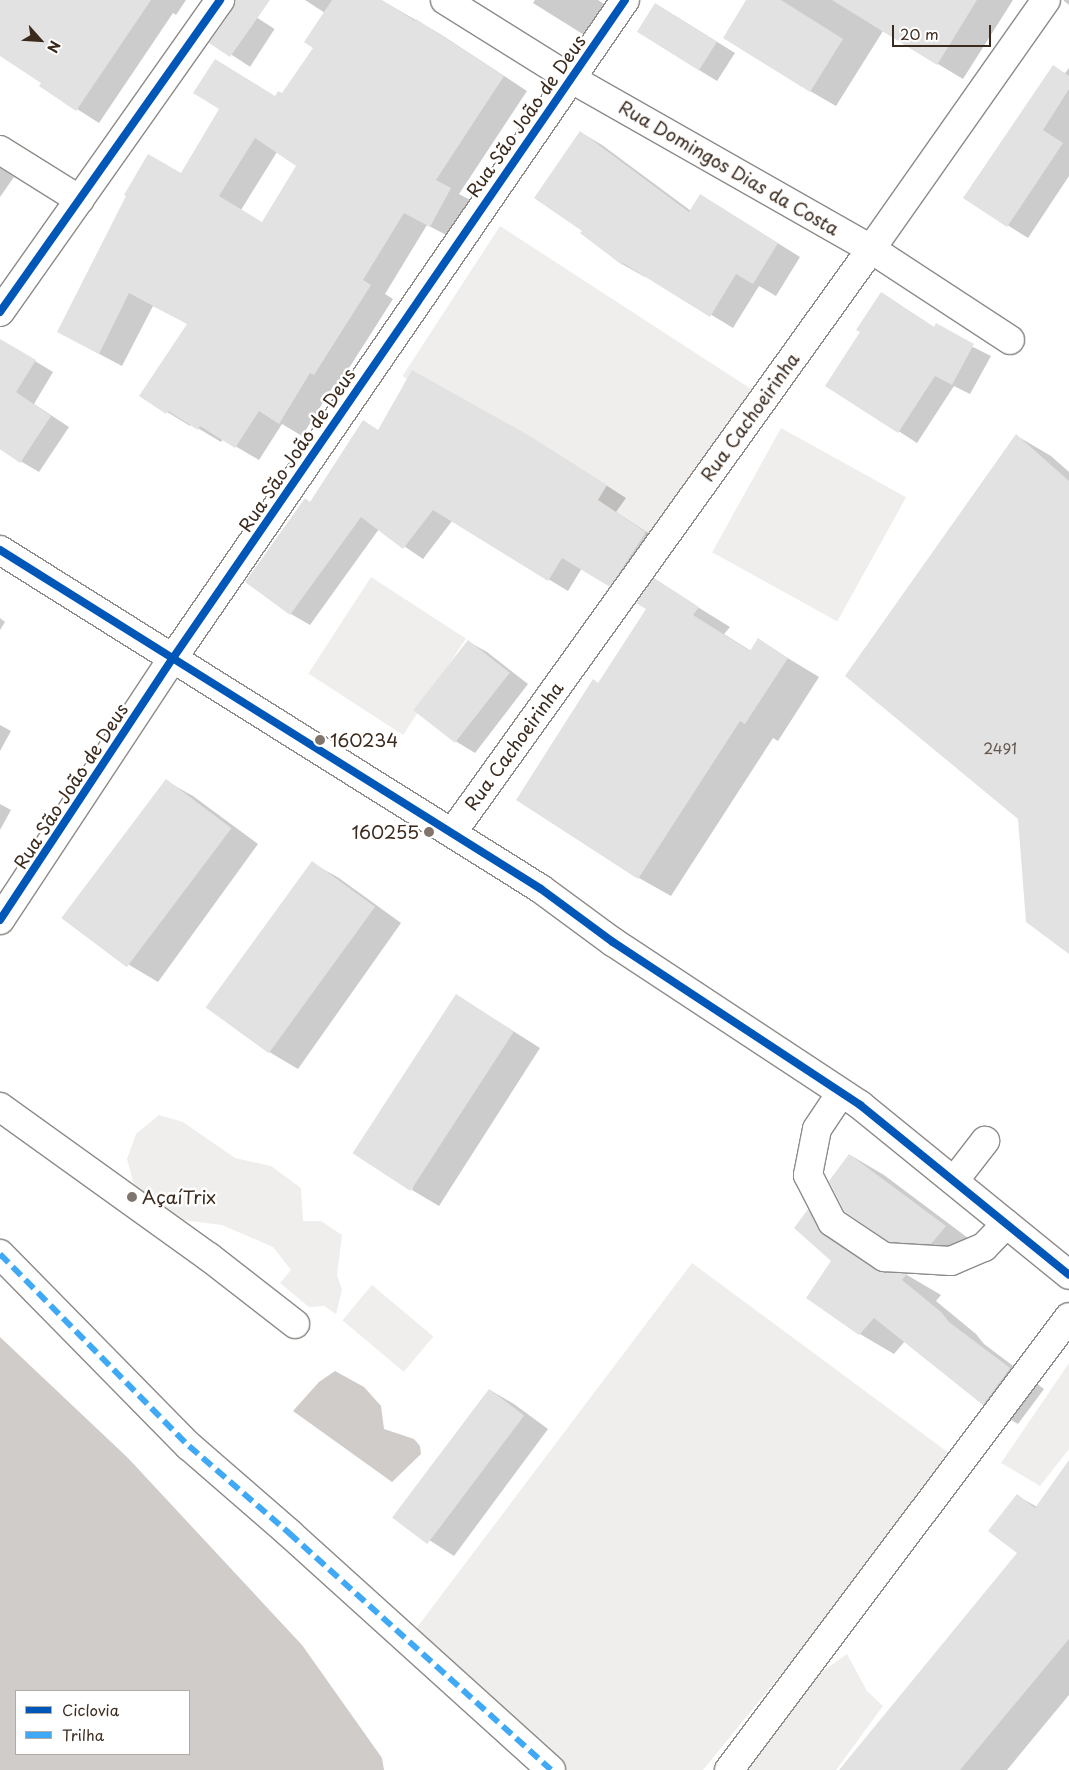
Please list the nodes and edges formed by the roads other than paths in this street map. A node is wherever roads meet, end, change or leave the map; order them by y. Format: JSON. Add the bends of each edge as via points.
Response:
{"nodes":[{"id":1,"x":220,"y":0,"type":"edge"},
{"id":2,"x":445,"y":0,"type":"edge"},
{"id":3,"x":625,"y":0,"type":"edge"},
{"id":4,"x":1046,"y":0,"type":"edge"},
{"id":5,"x":570,"y":78,"type":"junction"},
{"id":6,"x":0,"y":150,"type":"edge"},
{"id":7,"x":80,"y":200,"type":"junction"},
{"id":8,"x":871,"y":249,"type":"junction"},
{"id":9,"x":0,"y":312,"type":"edge"},
{"id":10,"x":1010,"y":340,"type":"dead end"},
{"id":11,"x":0,"y":550,"type":"edge"},
{"id":12,"x":173,"y":658,"type":"junction"},
{"id":13,"x":452,"y":833,"type":"junction"},
{"id":14,"x":0,"y":920,"type":"edge"},
{"id":15,"x":842,"y":1093,"type":"junction"},
{"id":16,"x":0,"y":1107,"type":"edge"},
{"id":17,"x":985,"y":1141,"type":"dead end"},
{"id":18,"x":954,"y":1181,"type":"junction"},
{"id":19,"x":1006,"y":1224,"type":"junction"},
{"id":20,"x":0,"y":1254,"type":"edge"},
{"id":21,"x":1069,"y":1275,"type":"edge"},
{"id":22,"x":1069,"y":1317,"type":"edge"},
{"id":23,"x":295,"y":1324,"type":"dead end"},
{"id":24,"x":551,"y":1770,"type":"edge"},
{"id":25,"x":729,"y":1770,"type":"edge"}],
"edges":[{"from":1,"to":7,"type":"street"},
{"from":2,"to":5,"type":"street","name":"Rua Domingos Dias da Costa"},
{"from":3,"to":5,"type":"street","name":"Rua São João de Deus"},
{"from":4,"to":8,"type":"street","name":"Rua Cachoeirinha"},
{"from":5,"to":8,"type":"street","name":"Rua Domingos Dias da Costa"},
{"from":5,"to":12,"type":"street","name":"Rua São João de Deus"},
{"from":6,"to":7,"type":"street"},
{"from":7,"to":9,"type":"street"},
{"from":8,"to":10,"type":"street","name":"Rua Domingos Dias da Costa"},
{"from":8,"to":13,"type":"street","name":"Rua Cachoeirinha"},
{"from":11,"to":12,"type":"street"},
{"from":12,"to":13,"type":"street"},
{"from":12,"to":14,"type":"street","name":"Rua São João de Deus"},
{"from":13,"to":15,"type":"street","via":[[541,889],[613,942]]},
{"from":15,"to":18,"type":"street"},
{"from":15,"to":19,"type":"street","via":[[817,1129],[808,1175],[832,1222],[884,1257],[951,1261],[984,1247]]},
{"from":16,"to":23,"type":"street","via":[[209,1257]]},
{"from":17,"to":18,"type":"street"},
{"from":18,"to":19,"type":"street"},
{"from":19,"to":21,"type":"street"},
{"from":20,"to":24,"type":"street","via":[[189,1446]]},
{"from":22,"to":25,"type":"street"}]}
